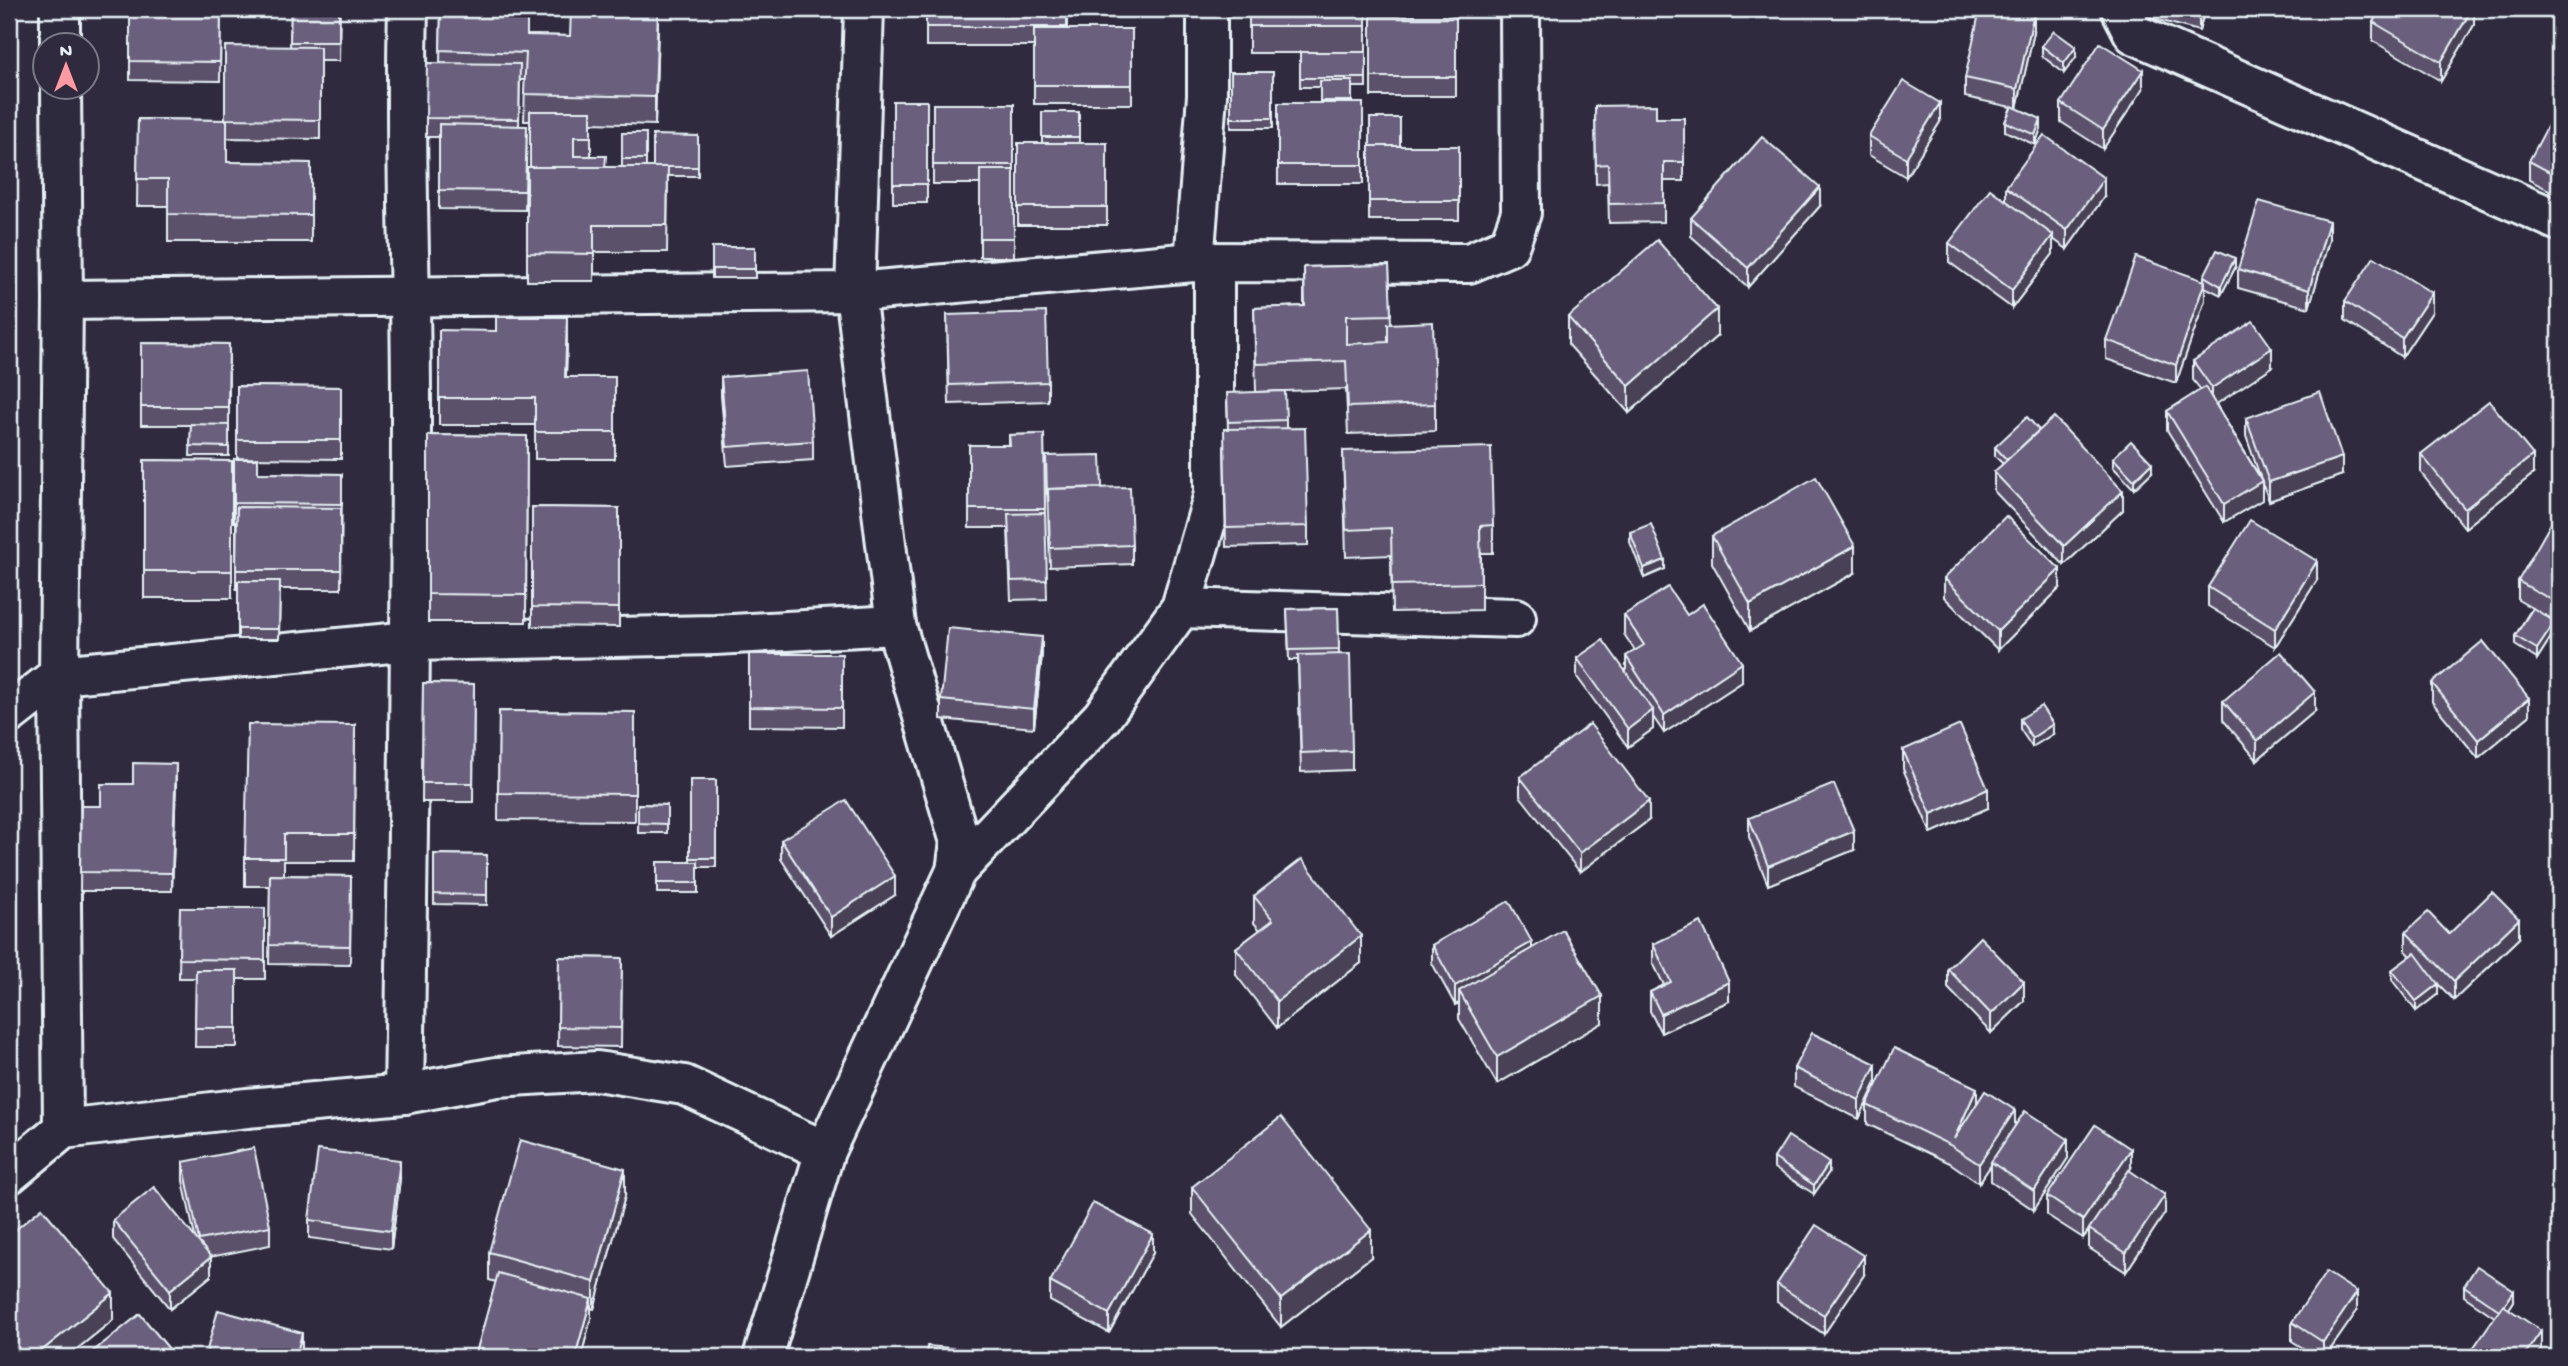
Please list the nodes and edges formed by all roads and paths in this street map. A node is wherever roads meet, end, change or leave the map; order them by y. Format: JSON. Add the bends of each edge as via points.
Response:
{"nodes":[{"id":1,"x":60,"y":9,"type":"edge"},
{"id":2,"x":408,"y":9,"type":"edge"},
{"id":3,"x":864,"y":9,"type":"edge"},
{"id":4,"x":1207,"y":9,"type":"edge"},
{"id":5,"x":1520,"y":9,"type":"edge"},
{"id":6,"x":2121,"y":9,"type":"edge"},
{"id":7,"x":61,"y":32,"type":"edge"},
{"id":8,"x":61,"y":102,"type":"edge"},
{"id":9,"x":2559,"y":221,"type":"edge"},
{"id":10,"x":1204,"y":262,"type":"junction"},
{"id":11,"x":855,"y":292,"type":"junction"},
{"id":12,"x":411,"y":295,"type":"junction"},
{"id":13,"x":63,"y":300,"type":"junction"},
{"id":14,"x":1181,"y":608,"type":"junction"},
{"id":15,"x":1516,"y":618,"type":"dead end"},
{"id":16,"x":896,"y":625,"type":"junction"},
{"id":17,"x":411,"y":642,"type":"junction"},
{"id":18,"x":60,"y":675,"type":"junction"},
{"id":19,"x":9,"y":714,"type":"edge"},
{"id":20,"x":956,"y":871,"type":"junction"},
{"id":21,"x":404,"y":1094,"type":"junction"},
{"id":22,"x":63,"y":1129,"type":"junction"},
{"id":23,"x":825,"y":1151,"type":"junction"},
{"id":24,"x":9,"y":1174,"type":"edge"},
{"id":25,"x":763,"y":1357,"type":"edge"}],
"edges":[{"from":1,"to":7,"type":"street"},
{"from":2,"to":12,"type":"street","via":[[405,89]]},
{"from":3,"to":11,"type":"street"},
{"from":4,"to":10,"type":"street"},
{"from":5,"to":10,"type":"street","via":[[1521,213],[1509,246],[1469,263]]},
{"from":6,"to":9,"type":"street","via":[[2134,34]]},
{"from":8,"to":13,"type":"street"},
{"from":10,"to":11,"type":"street"},
{"from":10,"to":14,"type":"street","via":[[1213,494]]},
{"from":11,"to":12,"type":"street"},
{"from":11,"to":16,"type":"street"},
{"from":12,"to":13,"type":"street"},
{"from":12,"to":17,"type":"street"},
{"from":13,"to":18,"type":"street"},
{"from":14,"to":15,"type":"street"},
{"from":14,"to":20,"type":"street","via":[[1102,717]]},
{"from":16,"to":17,"type":"street","via":[[715,635]]},
{"from":16,"to":20,"type":"street","via":[[960,842]]},
{"from":17,"to":18,"type":"street"},
{"from":17,"to":21,"type":"street"},
{"from":18,"to":19,"type":"street"},
{"from":18,"to":22,"type":"street"},
{"from":20,"to":23,"type":"street"},
{"from":21,"to":22,"type":"street"},
{"from":21,"to":23,"type":"street","via":[[497,1077],[597,1071],[684,1085]]},
{"from":22,"to":24,"type":"street"},
{"from":23,"to":25,"type":"street"}]}
